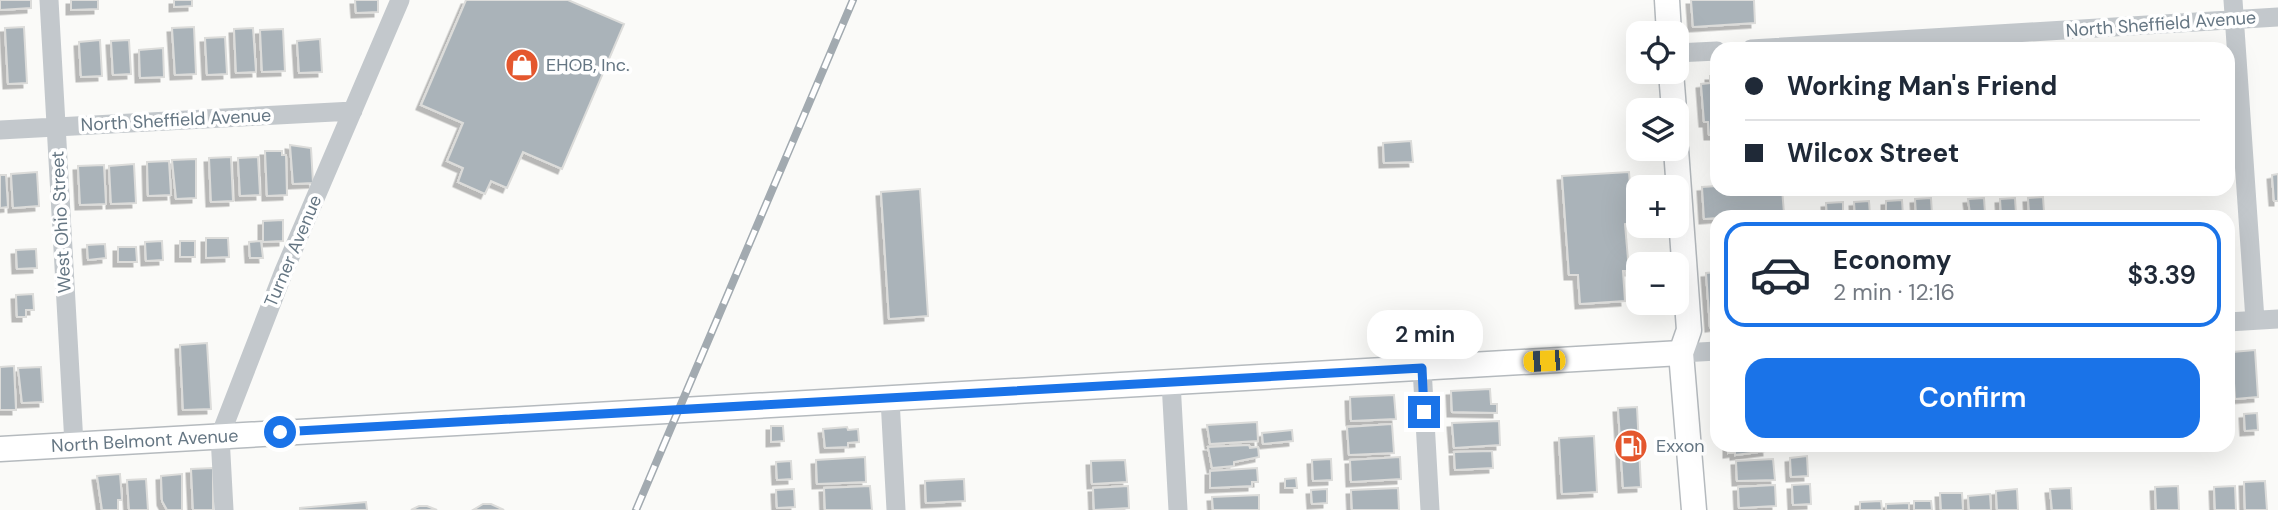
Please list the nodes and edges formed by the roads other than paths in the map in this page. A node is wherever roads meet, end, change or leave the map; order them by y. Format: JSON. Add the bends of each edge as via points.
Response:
{"nodes":[{"id":1,"x":49,"y":0,"type":"edge"},
{"id":2,"x":400,"y":0,"type":"edge"},
{"id":3,"x":1667,"y":0,"type":"edge"},
{"id":4,"x":2233,"y":10,"type":"edge"},
{"id":5,"x":2278,"y":17,"type":"edge"},
{"id":6,"x":1668,"y":21,"type":"edge"},
{"id":7,"x":1838,"y":42,"type":"edge"},
{"id":8,"x":1710,"y":51,"type":"edge"},
{"id":9,"x":1689,"y":52,"type":"edge"},
{"id":10,"x":353,"y":111,"type":"junction"},
{"id":11,"x":56,"y":127,"type":"junction"},
{"id":12,"x":0,"y":130,"type":"edge"},
{"id":13,"x":1677,"y":161,"type":"edge"},
{"id":14,"x":2278,"y":319,"type":"edge"},
{"id":15,"x":2255,"y":320,"type":"junction"},
{"id":16,"x":2235,"y":321,"type":"edge"},
{"id":17,"x":1710,"y":351,"type":"edge"},
{"id":18,"x":1681,"y":353,"type":"junction"},
{"id":19,"x":1422,"y":368,"type":"junction"},
{"id":20,"x":1171,"y":382,"type":"junction"},
{"id":21,"x":890,"y":398,"type":"junction"},
{"id":22,"x":220,"y":436,"type":"junction"},
{"id":23,"x":74,"y":444,"type":"junction"},
{"id":24,"x":0,"y":449,"type":"edge"},
{"id":25,"x":224,"y":510,"type":"edge"},
{"id":26,"x":896,"y":510,"type":"edge"},
{"id":27,"x":1178,"y":510,"type":"edge"},
{"id":28,"x":1430,"y":510,"type":"edge"},
{"id":29,"x":1694,"y":510,"type":"edge"}],
"edges":[{"from":1,"to":11,"type":"street","name":"West Ohio Street"},
{"from":2,"to":10,"type":"street","name":"Turner Avenue"},
{"from":3,"to":6,"type":"main road"},
{"from":4,"to":5,"type":"street","name":"North Sheffield Avenue"},
{"from":4,"to":7,"type":"street","name":"North Sheffield Avenue"},
{"from":4,"to":15,"type":"street"},
{"from":8,"to":9,"type":"street"},
{"from":10,"to":11,"type":"street","name":"North Sheffield Avenue"},
{"from":10,"to":22,"type":"street","name":"Turner Avenue"},
{"from":11,"to":12,"type":"street","name":"North Sheffield Avenue"},
{"from":11,"to":23,"type":"street","name":"West Ohio Street"},
{"from":13,"to":18,"type":"main road","via":[[1689,330]]},
{"from":14,"to":15,"type":"street"},
{"from":15,"to":16,"type":"street"},
{"from":17,"to":18,"type":"street","name":"North Belmont Avenue"},
{"from":18,"to":19,"type":"main road","name":"North Belmont Avenue"},
{"from":18,"to":29,"type":"main road"},
{"from":19,"to":20,"type":"main road","name":"North Belmont Avenue"},
{"from":19,"to":28,"type":"street"},
{"from":20,"to":21,"type":"main road","name":"North Belmont Avenue"},
{"from":20,"to":27,"type":"street"},
{"from":21,"to":22,"type":"main road","name":"North Belmont Avenue"},
{"from":21,"to":26,"type":"street"},
{"from":22,"to":23,"type":"main road","name":"North Belmont Avenue"},
{"from":22,"to":25,"type":"street","name":"Turner Avenue"},
{"from":23,"to":24,"type":"main road","name":"North Belmont Avenue"}]}
